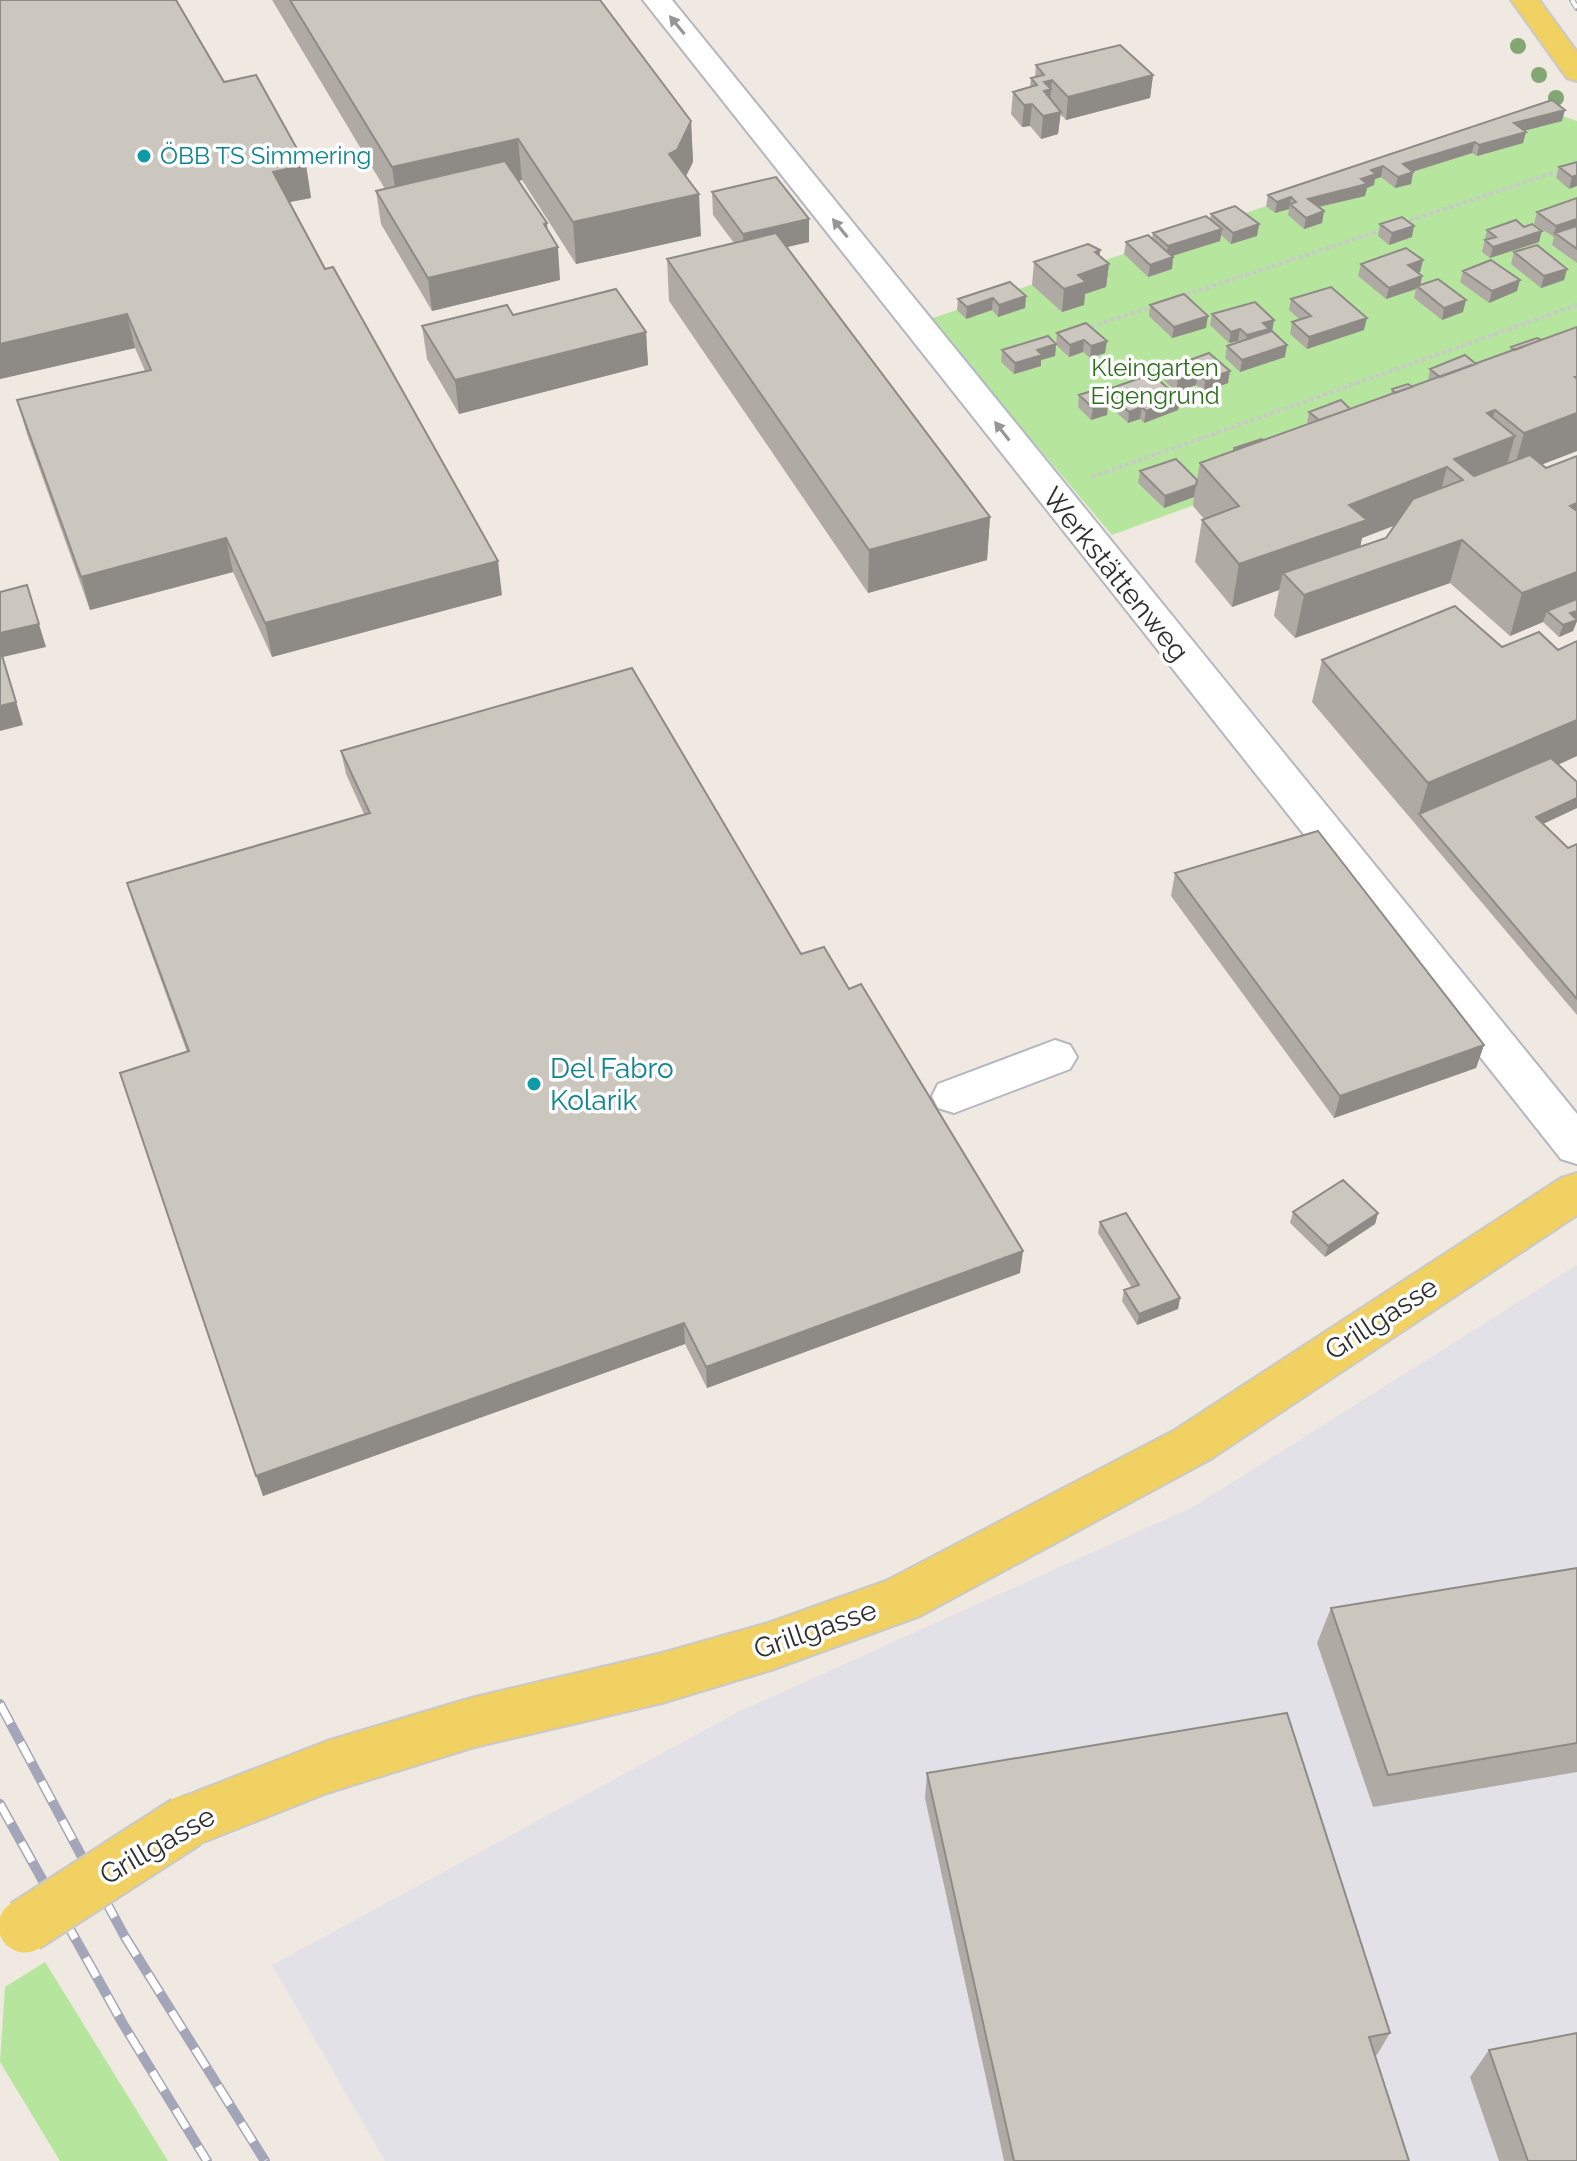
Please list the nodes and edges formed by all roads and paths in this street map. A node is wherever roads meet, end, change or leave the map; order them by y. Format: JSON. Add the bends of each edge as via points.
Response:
{"nodes":[{"id":1,"x":657,"y":0,"type":"edge"},
{"id":2,"x":1525,"y":0,"type":"edge"},
{"id":3,"x":1577,"y":72,"type":"edge"},
{"id":4,"x":1566,"y":169,"type":"edge"},
{"id":5,"x":1577,"y":305,"type":"edge"},
{"id":6,"x":1075,"y":332,"type":"edge"},
{"id":7,"x":1068,"y":486,"type":"junction"},
{"id":8,"x":1055,"y":1057,"type":"dead end"},
{"id":9,"x":954,"y":1096,"type":"dead end"},
{"id":10,"x":1577,"y":1146,"type":"edge"},
{"id":11,"x":1577,"y":1191,"type":"edge"},
{"id":12,"x":12,"y":1935,"type":"edge"}],
"edges":[{"from":7,"to":1,"type":"street","name":"Werkstättenweg","one_way":true},
{"from":2,"to":3,"type":"main road"},
{"from":4,"to":6,"type":"path"},
{"from":5,"to":7,"type":"path"},
{"from":7,"to":10,"type":"street","name":"Werkstättenweg"},
{"from":8,"to":9,"type":"street"},
{"from":11,"to":12,"type":"main road","name":"Grillgasse","bridge":true,"via":[[1192,1445],[902,1599],[662,1678],[471,1723],[327,1767],[186,1822]]}]}
